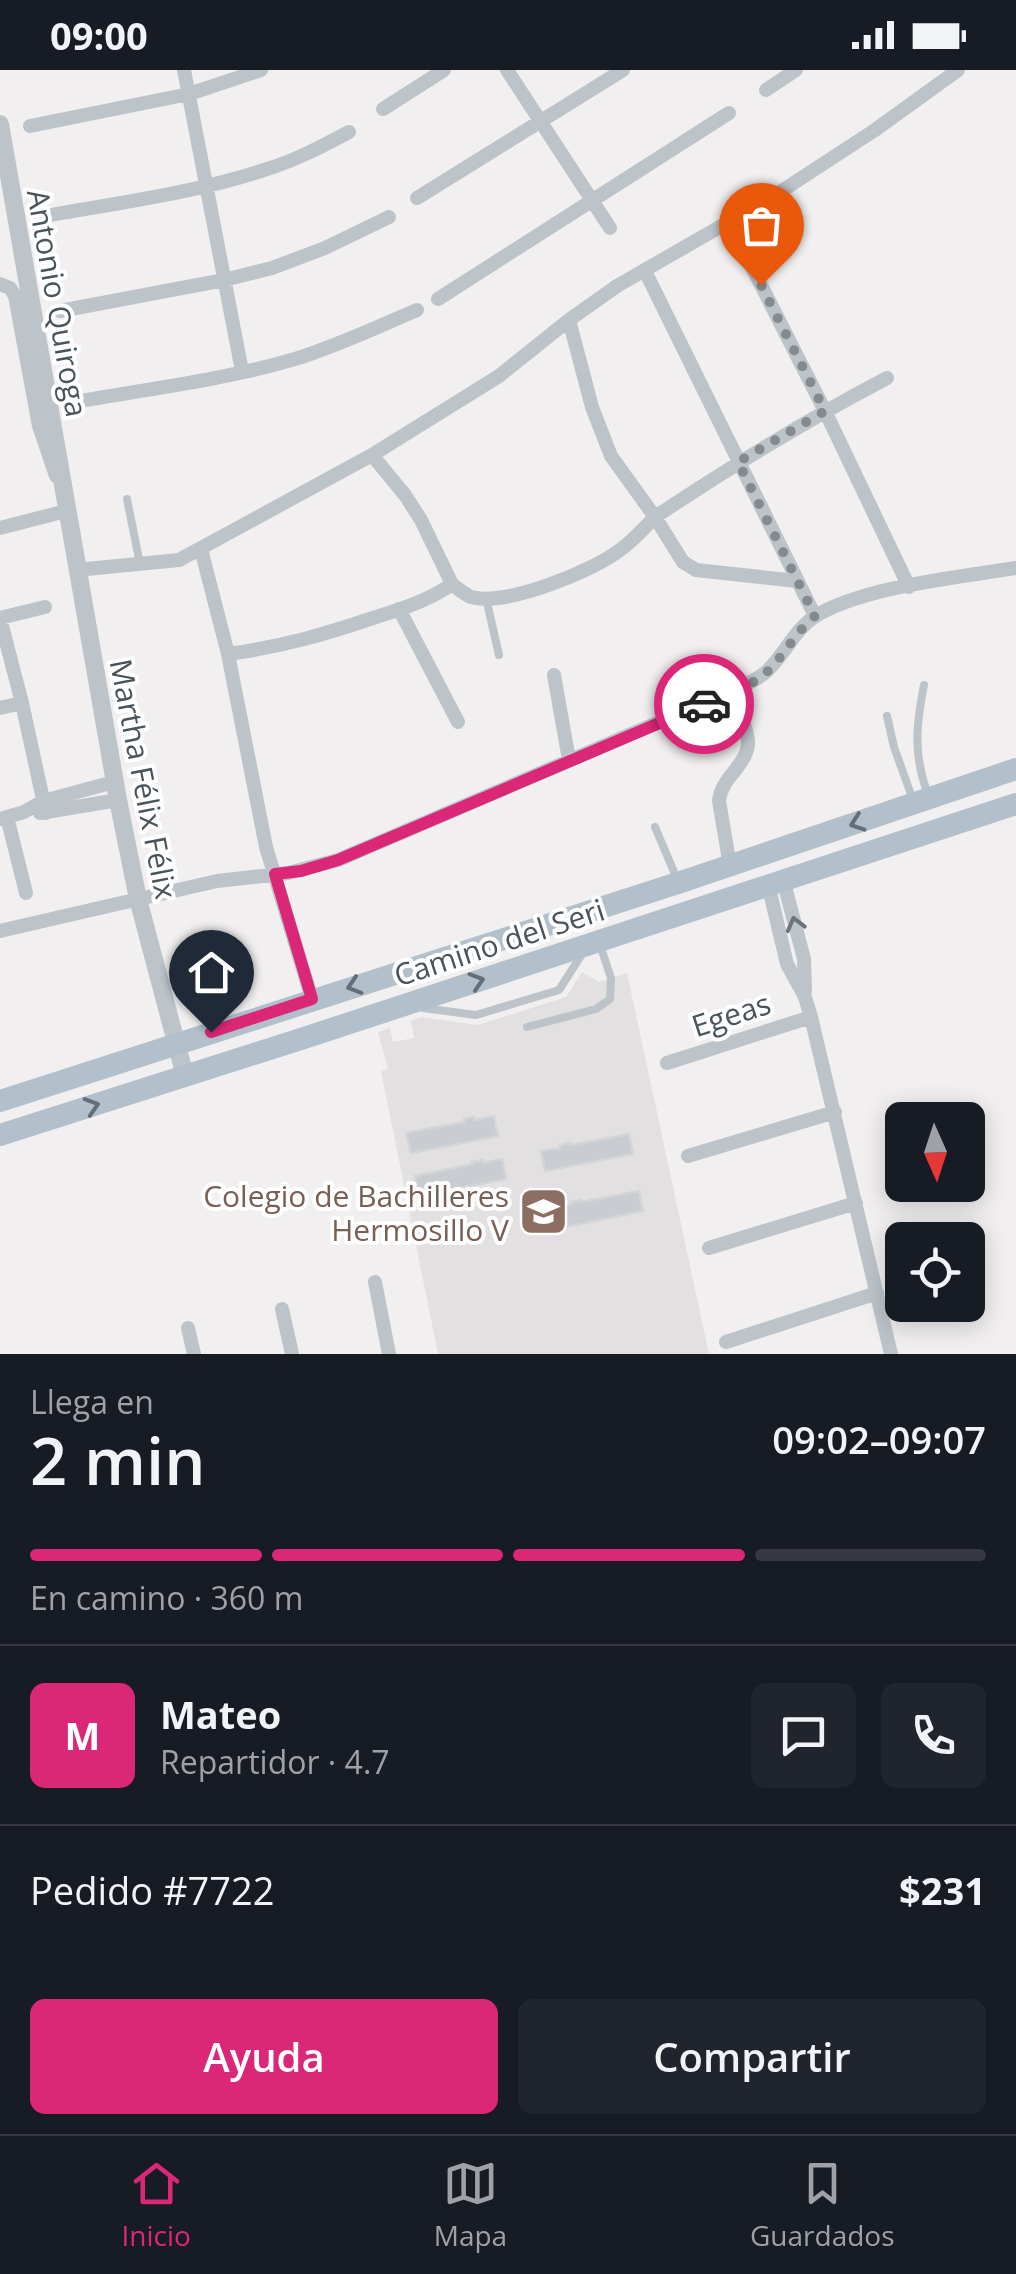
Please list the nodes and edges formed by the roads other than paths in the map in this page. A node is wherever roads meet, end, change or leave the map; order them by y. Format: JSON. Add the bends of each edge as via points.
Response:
{"nodes":[{"id":1,"x":184,"y":70,"type":"edge"},
{"id":2,"x":261,"y":70,"type":"edge"},
{"id":3,"x":444,"y":70,"type":"edge"},
{"id":4,"x":507,"y":70,"type":"edge"},
{"id":5,"x":623,"y":70,"type":"edge"},
{"id":6,"x":796,"y":70,"type":"edge"},
{"id":7,"x":958,"y":70,"type":"edge"},
{"id":8,"x":766,"y":90,"type":"dead end"},
{"id":9,"x":188,"y":94,"type":"junction"},
{"id":10,"x":383,"y":110,"type":"dead end"},
{"id":11,"x":729,"y":113,"type":"dead end"},
{"id":12,"x":540,"y":121,"type":"junction"},
{"id":13,"x":0,"y":124,"type":"edge"},
{"id":14,"x":30,"y":126,"type":"dead end"},
{"id":15,"x":349,"y":132,"type":"dead end"},
{"id":16,"x":206,"y":186,"type":"junction"},
{"id":17,"x":417,"y":198,"type":"dead end"},
{"id":18,"x":592,"y":200,"type":"junction"},
{"id":19,"x":46,"y":216,"type":"dead end"},
{"id":20,"x":389,"y":217,"type":"dead end"},
{"id":21,"x":729,"y":222,"type":"junction"},
{"id":22,"x":610,"y":228,"type":"dead end"},
{"id":23,"x":645,"y":271,"type":"junction"},
{"id":24,"x":224,"y":280,"type":"junction"},
{"id":25,"x":0,"y":284,"type":"edge"},
{"id":26,"x":438,"y":298,"type":"dead end"},
{"id":27,"x":60,"y":310,"type":"dead end"},
{"id":28,"x":417,"y":310,"type":"dead end"},
{"id":29,"x":568,"y":320,"type":"junction"},
{"id":30,"x":242,"y":371,"type":"junction"},
{"id":31,"x":888,"y":378,"type":"dead end"},
{"id":32,"x":76,"y":402,"type":"dead end"},
{"id":33,"x":825,"y":411,"type":"junction"},
{"id":34,"x":372,"y":455,"type":"junction"},
{"id":35,"x":738,"y":462,"type":"junction"},
{"id":36,"x":62,"y":490,"type":"junction"},
{"id":37,"x":127,"y":499,"type":"dead end"},
{"id":38,"x":66,"y":510,"type":"junction"},
{"id":39,"x":654,"y":517,"type":"junction"},
{"id":40,"x":0,"y":528,"type":"edge"},
{"id":41,"x":201,"y":549,"type":"junction"},
{"id":42,"x":140,"y":564,"type":"junction"},
{"id":43,"x":1016,"y":568,"type":"edge"},
{"id":44,"x":76,"y":570,"type":"junction"},
{"id":45,"x":798,"y":581,"type":"junction"},
{"id":46,"x":452,"y":584,"type":"junction"},
{"id":47,"x":909,"y":587,"type":"junction"},
{"id":48,"x":486,"y":598,"type":"junction"},
{"id":49,"x":45,"y":607,"type":"dead end"},
{"id":50,"x":399,"y":609,"type":"junction"},
{"id":51,"x":815,"y":616,"type":"junction"},
{"id":52,"x":228,"y":654,"type":"junction"},
{"id":53,"x":498,"y":655,"type":"dead end"},
{"id":54,"x":554,"y":676,"type":"dead end"},
{"id":55,"x":924,"y":684,"type":"dead end"},
{"id":56,"x":730,"y":692,"type":"junction"},
{"id":57,"x":22,"y":703,"type":"junction"},
{"id":58,"x":0,"y":708,"type":"edge"},
{"id":59,"x":887,"y":716,"type":"dead end"},
{"id":60,"x":458,"y":722,"type":"dead end"},
{"id":61,"x":568,"y":760,"type":"junction"},
{"id":62,"x":1016,"y":769,"type":"edge"},
{"id":63,"x":116,"y":791,"type":"junction"},
{"id":64,"x":1016,"y":795,"type":"edge"},
{"id":65,"x":922,"y":801,"type":"junction"},
{"id":66,"x":1016,"y":804,"type":"edge"},
{"id":67,"x":45,"y":807,"type":"junction"},
{"id":68,"x":972,"y":817,"type":"junction"},
{"id":69,"x":3,"y":818,"type":"edge"},
{"id":70,"x":656,"y":827,"type":"dead end"},
{"id":71,"x":730,"y":866,"type":"junction"},
{"id":72,"x":275,"y":874,"type":"junction"},
{"id":73,"x":776,"y":882,"type":"junction"},
{"id":74,"x":678,"y":883,"type":"junction"},
{"id":75,"x":26,"y":893,"type":"dead end"},
{"id":76,"x":138,"y":899,"type":"junction"},
{"id":77,"x":0,"y":931,"type":"edge"},
{"id":78,"x":594,"y":943,"type":"junction"},
{"id":79,"x":804,"y":960,"type":"junction"},
{"id":80,"x":424,"y":963,"type":"junction"},
{"id":81,"x":787,"y":964,"type":"junction"},
{"id":82,"x":434,"y":994,"type":"junction"},
{"id":83,"x":805,"y":997,"type":"junction"},
{"id":84,"x":312,"y":999,"type":"junction"},
{"id":85,"x":404,"y":1005,"type":"junction"},
{"id":86,"x":811,"y":1017,"type":"junction"},
{"id":87,"x":526,"y":1027,"type":"dead end"},
{"id":88,"x":178,"y":1043,"type":"junction"},
{"id":89,"x":667,"y":1063,"type":"dead end"},
{"id":90,"x":185,"y":1076,"type":"junction"},
{"id":91,"x":0,"y":1101,"type":"edge"},
{"id":92,"x":835,"y":1112,"type":"junction"},
{"id":93,"x":0,"y":1134,"type":"edge"},
{"id":94,"x":688,"y":1156,"type":"dead end"},
{"id":95,"x":856,"y":1203,"type":"junction"},
{"id":96,"x":709,"y":1248,"type":"dead end"},
{"id":97,"x":375,"y":1282,"type":"dead end"},
{"id":98,"x":877,"y":1292,"type":"junction"},
{"id":99,"x":282,"y":1309,"type":"dead end"},
{"id":100,"x":188,"y":1328,"type":"dead end"},
{"id":101,"x":726,"y":1342,"type":"dead end"},
{"id":102,"x":194,"y":1354,"type":"edge"},
{"id":103,"x":292,"y":1354,"type":"edge"},
{"id":104,"x":389,"y":1354,"type":"edge"},
{"id":105,"x":890,"y":1354,"type":"edge"}],
"edges":[{"from":1,"to":9,"type":"street"},
{"from":2,"to":9,"type":"street"},
{"from":3,"to":10,"type":"street"},
{"from":4,"to":12,"type":"street"},
{"from":5,"to":12,"type":"street"},
{"from":6,"to":8,"type":"street"},
{"from":7,"to":21,"type":"street"},
{"from":9,"to":14,"type":"street"},
{"from":9,"to":16,"type":"street"},
{"from":11,"to":18,"type":"street"},
{"from":12,"to":17,"type":"street"},
{"from":12,"to":18,"type":"street"},
{"from":13,"to":36,"type":"street","name":"Antonio Quiroga"},
{"from":15,"to":16,"type":"street","via":[[310,153]]},
{"from":16,"to":19,"type":"street"},
{"from":16,"to":24,"type":"street"},
{"from":18,"to":22,"type":"street"},
{"from":18,"to":26,"type":"street"},
{"from":20,"to":24,"type":"street","via":[[325,248]]},
{"from":21,"to":23,"type":"street"},
{"from":21,"to":33,"type":"street"},
{"from":23,"to":29,"type":"street"},
{"from":23,"to":35,"type":"street"},
{"from":24,"to":27,"type":"street"},
{"from":24,"to":30,"type":"street"},
{"from":25,"to":36,"type":"street","via":[[15,296],[39,426]]},
{"from":28,"to":30,"type":"street","via":[[295,358]]},
{"from":29,"to":34,"type":"street","via":[[499,376]]},
{"from":29,"to":39,"type":"street","via":[[611,456]]},
{"from":30,"to":32,"type":"street"},
{"from":31,"to":33,"type":"street"},
{"from":33,"to":35,"type":"street"},
{"from":33,"to":47,"type":"street"},
{"from":34,"to":41,"type":"street"},
{"from":34,"to":46,"type":"street","via":[[406,495]]},
{"from":35,"to":39,"type":"street"},
{"from":35,"to":45,"type":"street"},
{"from":36,"to":38,"type":"street","name":"Martha Félix Félix"},
{"from":37,"to":42,"type":"lane"},
{"from":38,"to":40,"type":"street"},
{"from":38,"to":44,"type":"street","name":"Martha Félix Félix"},
{"from":39,"to":45,"type":"street","via":[[683,562],[696,570]]},
{"from":39,"to":48,"type":"street","via":[[599,564],[544,588]]},
{"from":41,"to":42,"type":"street","via":[[179,560]]},
{"from":41,"to":52,"type":"street"},
{"from":42,"to":44,"type":"street"},
{"from":43,"to":47,"type":"street"},
{"from":44,"to":63,"type":"street","name":"Martha Félix Félix"},
{"from":45,"to":51,"type":"street"},
{"from":46,"to":48,"type":"street"},
{"from":46,"to":50,"type":"street"},
{"from":47,"to":51,"type":"street"},
{"from":48,"to":53,"type":"lane"},
{"from":49,"to":57,"type":"street","via":[[0,618]]},
{"from":50,"to":52,"type":"street","via":[[293,644]]},
{"from":50,"to":60,"type":"street"},
{"from":51,"to":56,"type":"street","via":[[756,679]]},
{"from":52,"to":72,"type":"street"},
{"from":54,"to":61,"type":"street"},
{"from":55,"to":65,"type":"lane","via":[[916,725]]},
{"from":56,"to":61,"type":"street"},
{"from":56,"to":71,"type":"street","via":[[748,745],[720,791]]},
{"from":57,"to":58,"type":"street"},
{"from":57,"to":67,"type":"street"},
{"from":59,"to":65,"type":"lane","via":[[894,747]]},
{"from":61,"to":72,"type":"street","via":[[338,860]]},
{"from":62,"to":65,"type":"main road","name":"Camino del Seri"},
{"from":63,"to":67,"type":"street"},
{"from":63,"to":76,"type":"street","name":"Martha Félix Félix"},
{"from":64,"to":68,"type":"main road"},
{"from":65,"to":71,"type":"main road","name":"Camino del Seri","one_way":true},
{"from":66,"to":68,"type":"main road","name":"Camino del Seri"},
{"from":67,"to":69,"type":"street"},
{"from":68,"to":73,"type":"main road","name":"Camino del Seri"},
{"from":69,"to":75,"type":"street"},
{"from":70,"to":74,"type":"lane"},
{"from":71,"to":74,"type":"main road","name":"Camino del Seri"},
{"from":72,"to":76,"type":"street"},
{"from":72,"to":84,"type":"street"},
{"from":73,"to":78,"type":"main road","name":"Camino del Seri"},
{"from":79,"to":73,"type":"street","one_way":true},
{"from":73,"to":81,"type":"street"},
{"from":74,"to":80,"type":"main road","name":"Camino del Seri"},
{"from":76,"to":77,"type":"street"},
{"from":76,"to":88,"type":"street","name":"Martha Félix Félix"},
{"from":82,"to":78,"type":"main road","name":"Camino del Seri","one_way":true},
{"from":78,"to":85,"type":"lane","via":[[559,990],[476,1014]]},
{"from":78,"to":87,"type":"lane","via":[[611,978],[610,999],[596,1009]]},
{"from":79,"to":81,"type":"street"},
{"from":79,"to":83,"type":"street"},
{"from":80,"to":82,"type":"lane"},
{"from":80,"to":84,"type":"main road","name":"Camino del Seri","one_way":true},
{"from":81,"to":83,"type":"street"},
{"from":82,"to":85,"type":"main road","name":"Camino del Seri"},
{"from":83,"to":86,"type":"street"},
{"from":84,"to":88,"type":"main road","name":"Camino del Seri"},
{"from":85,"to":90,"type":"main road","name":"Camino del Seri"},
{"from":86,"to":89,"type":"street","name":"Egeas"},
{"from":86,"to":92,"type":"street"},
{"from":88,"to":90,"type":"street","name":"Martha Félix Félix"},
{"from":88,"to":91,"type":"main road","name":"Camino del Seri"},
{"from":93,"to":90,"type":"main road","name":"Camino del Seri","one_way":true},
{"from":92,"to":94,"type":"street"},
{"from":92,"to":95,"type":"street"},
{"from":95,"to":96,"type":"street"},
{"from":95,"to":98,"type":"street"},
{"from":97,"to":104,"type":"street"},
{"from":98,"to":101,"type":"street"},
{"from":98,"to":105,"type":"street"},
{"from":99,"to":103,"type":"street"},
{"from":100,"to":102,"type":"street"}]}
